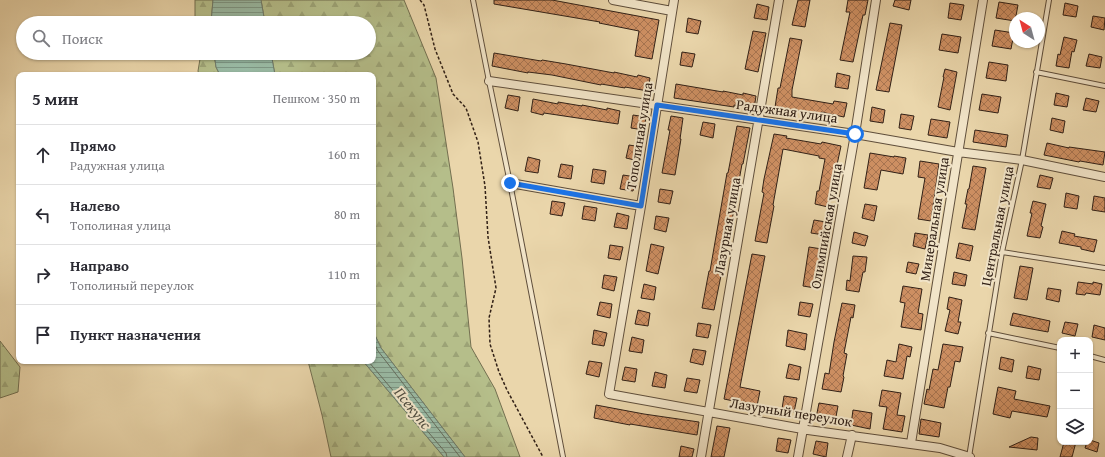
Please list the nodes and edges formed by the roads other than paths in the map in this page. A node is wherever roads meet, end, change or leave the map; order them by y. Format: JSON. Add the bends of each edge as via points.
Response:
{"nodes":[{"id":1,"x":473,"y":0,"type":"edge"},
{"id":2,"x":612,"y":0,"type":"edge"},
{"id":3,"x":674,"y":0,"type":"edge"},
{"id":4,"x":779,"y":0,"type":"edge"},
{"id":5,"x":876,"y":0,"type":"edge"},
{"id":6,"x":983,"y":0,"type":"edge"},
{"id":7,"x":1049,"y":0,"type":"edge"},
{"id":8,"x":672,"y":10,"type":"junction"},
{"id":9,"x":1036,"y":72,"type":"junction"},
{"id":10,"x":489,"y":81,"type":"junction"},
{"id":11,"x":1105,"y":86,"type":"edge"},
{"id":12,"x":657,"y":105,"type":"junction"},
{"id":13,"x":758,"y":120,"type":"junction"},
{"id":14,"x":855,"y":134,"type":"junction"},
{"id":15,"x":958,"y":152,"type":"junction"},
{"id":16,"x":1022,"y":160,"type":"junction"},
{"id":17,"x":1105,"y":177,"type":"edge"},
{"id":18,"x":510,"y":183,"type":"junction"},
{"id":19,"x":641,"y":206,"type":"junction"},
{"id":20,"x":1002,"y":252,"type":"junction"},
{"id":21,"x":1105,"y":268,"type":"edge"},
{"id":22,"x":988,"y":333,"type":"junction"},
{"id":23,"x":1057,"y":347,"type":"edge"},
{"id":24,"x":1093,"y":357,"type":"edge"},
{"id":25,"x":1105,"y":360,"type":"edge"},
{"id":26,"x":609,"y":394,"type":"joint"},
{"id":27,"x":708,"y":412,"type":"junction"},
{"id":28,"x":803,"y":429,"type":"junction"},
{"id":29,"x":852,"y":435,"type":"junction"},
{"id":30,"x":911,"y":443,"type":"junction"},
{"id":31,"x":940,"y":448,"type":"junction"},
{"id":32,"x":563,"y":457,"type":"edge"},
{"id":33,"x":701,"y":457,"type":"edge"},
{"id":34,"x":798,"y":457,"type":"edge"},
{"id":35,"x":847,"y":457,"type":"edge"},
{"id":36,"x":939,"y":457,"type":"edge"},
{"id":37,"x":969,"y":457,"type":"edge"}],
"edges":[{"from":1,"to":10,"type":"lane"},
{"from":2,"to":8,"type":"street"},
{"from":3,"to":8,"type":"street","name":"Тополиная улица"},
{"from":4,"to":13,"type":"street","name":"Лазурная улица"},
{"from":5,"to":14,"type":"street","name":"Олимпийская улица"},
{"from":6,"to":15,"type":"street","name":"Минеральная улица"},
{"from":7,"to":9,"type":"lane","name":"Центральная улица"},
{"from":8,"to":12,"type":"street","name":"Тополиная улица"},
{"from":9,"to":11,"type":"lane"},
{"from":9,"to":16,"type":"lane","name":"Центральная улица"},
{"from":10,"to":12,"type":"street","name":"Радужная улица"},
{"from":10,"to":18,"type":"lane"},
{"from":12,"to":13,"type":"street","name":"Радужная улица"},
{"from":12,"to":19,"type":"street","name":"Тополиная улица"},
{"from":13,"to":14,"type":"street","name":"Радужная улица"},
{"from":13,"to":27,"type":"street","name":"Лазурная улица"},
{"from":14,"to":15,"type":"street","name":"Радужная улица"},
{"from":14,"to":28,"type":"street","name":"Олимпийская улица"},
{"from":15,"to":16,"type":"street","name":"Радужная улица"},
{"from":15,"to":30,"type":"street","name":"Минеральная улица"},
{"from":16,"to":17,"type":"street","name":"Радужная улица"},
{"from":16,"to":20,"type":"lane","name":"Центральная улица"},
{"from":18,"to":19,"type":"street"},
{"from":18,"to":32,"type":"lane"},
{"from":19,"to":26,"type":"street","name":"Тополиная улица"},
{"from":20,"to":21,"type":"lane"},
{"from":20,"to":22,"type":"lane","name":"Центральная улица"},
{"from":22,"to":23,"type":"lane"},
{"from":22,"to":37,"type":"lane","name":"Центральная улица"},
{"from":24,"to":25,"type":"lane"},
{"from":26,"to":27,"type":"street","name":"Лазурный переулок"},
{"from":27,"to":28,"type":"street","name":"Лазурный переулок"},
{"from":27,"to":33,"type":"street","name":"Лазурная улица"},
{"from":28,"to":29,"type":"street","name":"Лазурный переулок"},
{"from":28,"to":34,"type":"street","name":"Олимпийская улица"},
{"from":29,"to":30,"type":"street","name":"Лазурный переулок"},
{"from":29,"to":35,"type":"street"},
{"from":30,"to":31,"type":"street","name":"Лазурный переулок"},
{"from":31,"to":36,"type":"street"},
{"from":31,"to":37,"type":"street","name":"Лазурный переулок"}]}
